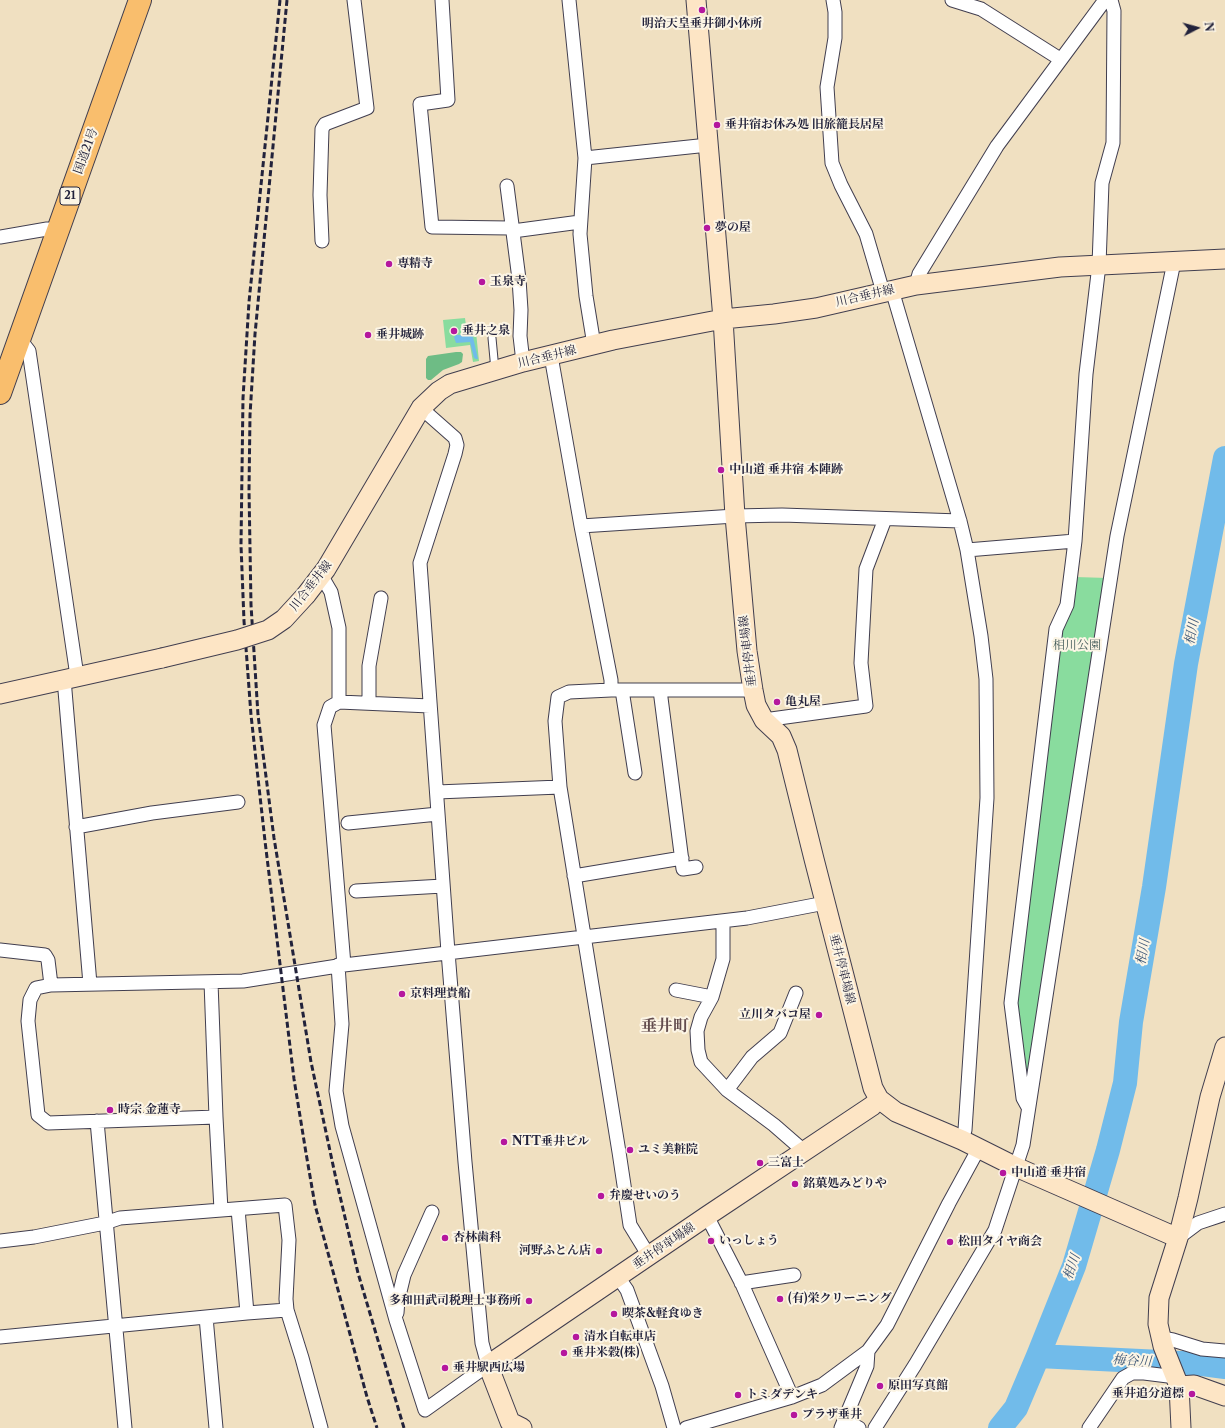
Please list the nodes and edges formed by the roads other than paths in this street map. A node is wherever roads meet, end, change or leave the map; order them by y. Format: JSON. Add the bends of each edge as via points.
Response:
{"nodes":[{"id":1,"x":140,"y":0,"type":"edge"},
{"id":2,"x":354,"y":0,"type":"edge"},
{"id":3,"x":442,"y":0,"type":"edge"},
{"id":4,"x":569,"y":0,"type":"edge"},
{"id":5,"x":696,"y":0,"type":"edge"},
{"id":6,"x":833,"y":0,"type":"edge"},
{"id":7,"x":952,"y":0,"type":"edge"},
{"id":8,"x":1104,"y":0,"type":"edge"},
{"id":9,"x":1110,"y":0,"type":"edge"},
{"id":10,"x":1060,"y":59,"type":"junction"},
{"id":11,"x":708,"y":145,"type":"junction"},
{"id":12,"x":585,"y":158,"type":"junction"},
{"id":13,"x":507,"y":186,"type":"dead end"},
{"id":14,"x":580,"y":222,"type":"junction"},
{"id":15,"x":58,"y":231,"type":"junction"},
{"id":16,"x":513,"y":231,"type":"junction"},
{"id":17,"x":0,"y":237,"type":"edge"},
{"id":18,"x":322,"y":241,"type":"dead end"},
{"id":19,"x":1225,"y":259,"type":"edge"},
{"id":20,"x":1180,"y":261,"type":"junction"},
{"id":21,"x":1099,"y":265,"type":"junction"},
{"id":22,"x":916,"y":285,"type":"junction"},
{"id":23,"x":888,"y":291,"type":"junction"},
{"id":24,"x":723,"y":319,"type":"junction"},
{"id":25,"x":19,"y":338,"type":"junction"},
{"id":26,"x":492,"y":338,"type":"dead end"},
{"id":27,"x":594,"y":345,"type":"junction"},
{"id":28,"x":551,"y":356,"type":"junction"},
{"id":29,"x":523,"y":362,"type":"junction"},
{"id":30,"x":495,"y":371,"type":"junction"},
{"id":31,"x":0,"y":393,"type":"edge"},
{"id":32,"x":421,"y":408,"type":"junction"},
{"id":33,"x":735,"y":516,"type":"junction"},
{"id":34,"x":885,"y":519,"type":"junction"},
{"id":35,"x":960,"y":521,"type":"junction"},
{"id":36,"x":581,"y":526,"type":"junction"},
{"id":37,"x":1075,"y":541,"type":"junction"},
{"id":38,"x":966,"y":550,"type":"junction"},
{"id":39,"x":321,"y":575,"type":"junction"},
{"id":40,"x":381,"y":598,"type":"dead end"},
{"id":41,"x":70,"y":678,"type":"junction"},
{"id":42,"x":617,"y":690,"type":"junction"},
{"id":43,"x":660,"y":690,"type":"junction"},
{"id":44,"x":753,"y":690,"type":"junction"},
{"id":45,"x":0,"y":694,"type":"edge"},
{"id":46,"x":339,"y":702,"type":"junction"},
{"id":47,"x":369,"y":703,"type":"junction"},
{"id":48,"x":430,"y":706,"type":"junction"},
{"id":49,"x":764,"y":720,"type":"junction"},
{"id":50,"x":635,"y":773,"type":"dead end"},
{"id":51,"x":560,"y":787,"type":"junction"},
{"id":52,"x":437,"y":792,"type":"junction"},
{"id":53,"x":238,"y":802,"type":"dead end"},
{"id":54,"x":438,"y":814,"type":"junction"},
{"id":55,"x":348,"y":823,"type":"dead end"},
{"id":56,"x":76,"y":827,"type":"junction"},
{"id":57,"x":682,"y":858,"type":"junction"},
{"id":58,"x":696,"y":867,"type":"dead end"},
{"id":59,"x":574,"y":876,"type":"junction"},
{"id":60,"x":443,"y":886,"type":"junction"},
{"id":61,"x":356,"y":891,"type":"dead end"},
{"id":62,"x":825,"y":903,"type":"junction"},
{"id":63,"x":723,"y":921,"type":"junction"},
{"id":64,"x":584,"y":936,"type":"junction"},
{"id":65,"x":0,"y":950,"type":"edge"},
{"id":66,"x":448,"y":952,"type":"junction"},
{"id":67,"x":341,"y":965,"type":"junction"},
{"id":68,"x":211,"y":982,"type":"junction"},
{"id":69,"x":90,"y":984,"type":"junction"},
{"id":70,"x":51,"y":985,"type":"junction"},
{"id":71,"x":676,"y":990,"type":"dead end"},
{"id":72,"x":796,"y":993,"type":"dead end"},
{"id":73,"x":712,"y":997,"type":"junction"},
{"id":74,"x":1225,"y":1047,"type":"edge"},
{"id":75,"x":727,"y":1090,"type":"junction"},
{"id":76,"x":879,"y":1099,"type":"junction"},
{"id":77,"x":1029,"y":1109,"type":"junction"},
{"id":78,"x":216,"y":1117,"type":"junction"},
{"id":79,"x":97,"y":1120,"type":"junction"},
{"id":80,"x":962,"y":1140,"type":"junction"},
{"id":81,"x":979,"y":1148,"type":"junction"},
{"id":82,"x":805,"y":1152,"type":"junction"},
{"id":83,"x":1020,"y":1169,"type":"junction"},
{"id":84,"x":238,"y":1209,"type":"junction"},
{"id":85,"x":221,"y":1210,"type":"junction"},
{"id":86,"x":432,"y":1212,"type":"dead end"},
{"id":87,"x":1225,"y":1214,"type":"edge"},
{"id":88,"x":707,"y":1216,"type":"junction"},
{"id":89,"x":105,"y":1223,"type":"junction"},
{"id":90,"x":1171,"y":1235,"type":"junction"},
{"id":91,"x":0,"y":1241,"type":"edge"},
{"id":92,"x":649,"y":1256,"type":"junction"},
{"id":93,"x":794,"y":1275,"type":"dead end"},
{"id":94,"x":618,"y":1277,"type":"junction"},
{"id":95,"x":741,"y":1283,"type":"junction"},
{"id":96,"x":287,"y":1310,"type":"junction"},
{"id":97,"x":247,"y":1313,"type":"junction"},
{"id":98,"x":206,"y":1317,"type":"junction"},
{"id":99,"x":396,"y":1320,"type":"junction"},
{"id":100,"x":116,"y":1326,"type":"junction"},
{"id":101,"x":0,"y":1337,"type":"edge"},
{"id":102,"x":1162,"y":1342,"type":"junction"},
{"id":103,"x":868,"y":1351,"type":"junction"},
{"id":104,"x":1225,"y":1351,"type":"edge"},
{"id":105,"x":488,"y":1365,"type":"junction"},
{"id":106,"x":1177,"y":1379,"type":"junction"},
{"id":107,"x":1225,"y":1396,"type":"edge"},
{"id":108,"x":792,"y":1397,"type":"junction"},
{"id":109,"x":843,"y":1425,"type":"edge"},
{"id":110,"x":511,"y":1426,"type":"edge"},
{"id":111,"x":125,"y":1428,"type":"edge"},
{"id":112,"x":216,"y":1428,"type":"edge"},
{"id":113,"x":321,"y":1428,"type":"edge"},
{"id":114,"x":674,"y":1428,"type":"edge"},
{"id":115,"x":686,"y":1428,"type":"edge"},
{"id":116,"x":859,"y":1428,"type":"edge"},
{"id":117,"x":875,"y":1428,"type":"edge"},
{"id":118,"x":1089,"y":1428,"type":"edge"},
{"id":119,"x":1181,"y":1428,"type":"edge"}],
"edges":[{"from":1,"to":15,"type":"highway","name":"国道21号","number":"21"},
{"from":2,"to":18,"type":"street","via":[[367,108],[325,124],[322,129]]},
{"from":3,"to":16,"type":"street","via":[[448,100],[420,104],[432,227],[510,228]]},
{"from":4,"to":12,"type":"street"},
{"from":5,"to":11,"type":"main road","name":"垂井停車場線"},
{"from":6,"to":23,"type":"street","via":[[835,38],[827,87],[832,163],[866,234]]},
{"from":7,"to":10,"type":"street","via":[[981,9]]},
{"from":8,"to":10,"type":"street"},
{"from":9,"to":21,"type":"street","via":[[1114,11],[1113,143],[1102,183]]},
{"from":10,"to":22,"type":"street","via":[[997,146],[919,274]]},
{"from":11,"to":12,"type":"street"},
{"from":11,"to":24,"type":"main road","name":"垂井停車場線"},
{"from":12,"to":14,"type":"street"},
{"from":13,"to":16,"type":"street"},
{"from":14,"to":16,"type":"street"},
{"from":14,"to":27,"type":"street","via":[[586,296]]},
{"from":15,"to":17,"type":"street","via":[[47,229]]},
{"from":15,"to":25,"type":"highway","name":"国道21号","number":"21"},
{"from":16,"to":29,"type":"street"},
{"from":19,"to":20,"type":"main road","name":"川合垂井線"},
{"from":20,"to":21,"type":"main road","name":"川合垂井線"},
{"from":20,"to":77,"type":"street","via":[[1117,536]]},
{"from":21,"to":22,"type":"main road","name":"川合垂井線","via":[[1060,267]]},
{"from":21,"to":37,"type":"street","via":[[1086,374]]},
{"from":22,"to":23,"type":"main road","name":"川合垂井線"},
{"from":23,"to":24,"type":"main road","name":"川合垂井線","via":[[816,308]]},
{"from":23,"to":35,"type":"street"},
{"from":24,"to":27,"type":"main road","name":"川合垂井線"},
{"from":24,"to":33,"type":"main road","name":"垂井停車場線"},
{"from":25,"to":31,"type":"highway","name":"国道21号","number":"21"},
{"from":25,"to":41,"type":"street","via":[[29,350]]},
{"from":26,"to":30,"type":"lane"},
{"from":27,"to":28,"type":"main road","name":"川合垂井線"},
{"from":28,"to":29,"type":"main road","name":"川合垂井線"},
{"from":28,"to":36,"type":"street"},
{"from":29,"to":30,"type":"main road","name":"川合垂井線"},
{"from":30,"to":32,"type":"main road","name":"川合垂井線","via":[[450,384]]},
{"from":32,"to":39,"type":"main road","name":"川合垂井線"},
{"from":32,"to":48,"type":"street","via":[[455,438],[457,445],[420,563]]},
{"from":33,"to":34,"type":"street"},
{"from":33,"to":36,"type":"street"},
{"from":33,"to":44,"type":"main road","name":"垂井停車場線"},
{"from":34,"to":35,"type":"street"},
{"from":34,"to":49,"type":"street","via":[[866,569],[861,663],[866,706]]},
{"from":35,"to":38,"type":"street"},
{"from":36,"to":42,"type":"street","via":[[611,680]]},
{"from":37,"to":38,"type":"street"},
{"from":37,"to":77,"type":"street","via":[[1067,605],[1056,629],[1011,1002],[1023,1098]]},
{"from":38,"to":80,"type":"street","via":[[982,636],[986,678],[987,798],[965,1130]]},
{"from":39,"to":41,"type":"main road","name":"川合垂井線","bridge":true,"via":[[306,596],[284,619],[268,630],[237,640]]},
{"from":39,"to":46,"type":"street","via":[[331,592],[339,628]]},
{"from":40,"to":47,"type":"street","via":[[370,666]]},
{"from":41,"to":45,"type":"main road","name":"川合垂井線"},
{"from":41,"to":56,"type":"street"},
{"from":42,"to":43,"type":"street"},
{"from":42,"to":50,"type":"street"},
{"from":42,"to":51,"type":"street","via":[[568,692],[558,697],[555,721]]},
{"from":43,"to":44,"type":"street"},
{"from":43,"to":57,"type":"street"},
{"from":44,"to":49,"type":"main road","name":"垂井停車場線","via":[[756,705]]},
{"from":46,"to":47,"type":"street"},
{"from":46,"to":67,"type":"street","via":[[330,707],[324,725]]},
{"from":47,"to":48,"type":"street"},
{"from":48,"to":52,"type":"street"},
{"from":49,"to":62,"type":"main road","name":"垂井停車場線","via":[[781,736],[787,750]]},
{"from":51,"to":52,"type":"street"},
{"from":51,"to":59,"type":"street"},
{"from":52,"to":54,"type":"street"},
{"from":53,"to":56,"type":"street","via":[[152,813]]},
{"from":54,"to":55,"type":"street"},
{"from":54,"to":60,"type":"street"},
{"from":56,"to":69,"type":"street"},
{"from":57,"to":58,"type":"street","via":[[683,869]]},
{"from":57,"to":59,"type":"street"},
{"from":59,"to":64,"type":"street"},
{"from":60,"to":61,"type":"street"},
{"from":60,"to":66,"type":"street"},
{"from":62,"to":63,"type":"street"},
{"from":62,"to":76,"type":"main road","name":"垂井停車場線","via":[[873,1088]]},
{"from":63,"to":64,"type":"street"},
{"from":63,"to":73,"type":"street","via":[[723,959]]},
{"from":64,"to":66,"type":"street"},
{"from":64,"to":92,"type":"street","via":[[630,1225]]},
{"from":65,"to":70,"type":"street","via":[[45,956],[48,960]]},
{"from":66,"to":67,"type":"street"},
{"from":66,"to":105,"type":"street","via":[[482,1343]]},
{"from":67,"to":68,"type":"street","via":[[244,981]]},
{"from":67,"to":99,"type":"street","via":[[342,1024],[336,1091],[342,1126]]},
{"from":68,"to":69,"type":"street"},
{"from":68,"to":78,"type":"street"},
{"from":69,"to":70,"type":"street"},
{"from":70,"to":79,"type":"street","via":[[36,988],[30,1000],[28,1021],[38,1115],[48,1123]]},
{"from":71,"to":73,"type":"street"},
{"from":72,"to":75,"type":"street","via":[[780,1034],[752,1057]]},
{"from":73,"to":75,"type":"street","via":[[701,1016],[697,1030],[698,1050],[701,1062]]},
{"from":74,"to":90,"type":"main road","via":[[1210,1097],[1188,1198]]},
{"from":75,"to":82,"type":"street"},
{"from":76,"to":80,"type":"main road","via":[[896,1112]]},
{"from":76,"to":82,"type":"main road","name":"垂井停車場線"},
{"from":77,"to":83,"type":"street"},
{"from":78,"to":79,"type":"street"},
{"from":78,"to":85,"type":"street"},
{"from":79,"to":89,"type":"street"},
{"from":80,"to":81,"type":"main road"},
{"from":81,"to":83,"type":"main road"},
{"from":81,"to":103,"type":"street","via":[[887,1325]]},
{"from":82,"to":88,"type":"main road","name":"垂井停車場線"},
{"from":83,"to":90,"type":"main road"},
{"from":83,"to":117,"type":"street","via":[[995,1230]]},
{"from":84,"to":85,"type":"street"},
{"from":84,"to":96,"type":"street","via":[[285,1205],[289,1240]]},
{"from":84,"to":97,"type":"street"},
{"from":85,"to":89,"type":"street","via":[[120,1218]]},
{"from":86,"to":99,"type":"street","via":[[404,1275]]},
{"from":87,"to":90,"type":"street"},
{"from":88,"to":92,"type":"main road","name":"垂井停車場線"},
{"from":88,"to":95,"type":"street"},
{"from":89,"to":91,"type":"street"},
{"from":89,"to":100,"type":"street"},
{"from":90,"to":102,"type":"main road","via":[[1159,1298],[1158,1324]]},
{"from":92,"to":94,"type":"main road","name":"垂井停車場線"},
{"from":93,"to":95,"type":"street"},
{"from":94,"to":105,"type":"main road","name":"垂井停車場線"},
{"from":94,"to":114,"type":"street","via":[[627,1290],[662,1386]]},
{"from":95,"to":108,"type":"street"},
{"from":96,"to":97,"type":"street"},
{"from":96,"to":113,"type":"street"},
{"from":97,"to":98,"type":"street"},
{"from":98,"to":100,"type":"street"},
{"from":98,"to":112,"type":"street"},
{"from":99,"to":105,"type":"street","via":[[425,1410]]},
{"from":100,"to":101,"type":"street"},
{"from":100,"to":111,"type":"street"},
{"from":102,"to":104,"type":"street","via":[[1173,1340],[1202,1349]]},
{"from":102,"to":106,"type":"main road"},
{"from":103,"to":108,"type":"street","via":[[822,1385]]},
{"from":103,"to":109,"type":"street","via":[[867,1366]]},
{"from":105,"to":110,"type":"main road"},
{"from":106,"to":107,"type":"main road"},
{"from":106,"to":118,"type":"street","via":[[1144,1373],[1132,1373],[1123,1378]]},
{"from":106,"to":119,"type":"main road"},
{"from":108,"to":115,"type":"street"},
{"from":109,"to":116,"type":"street"}]}
